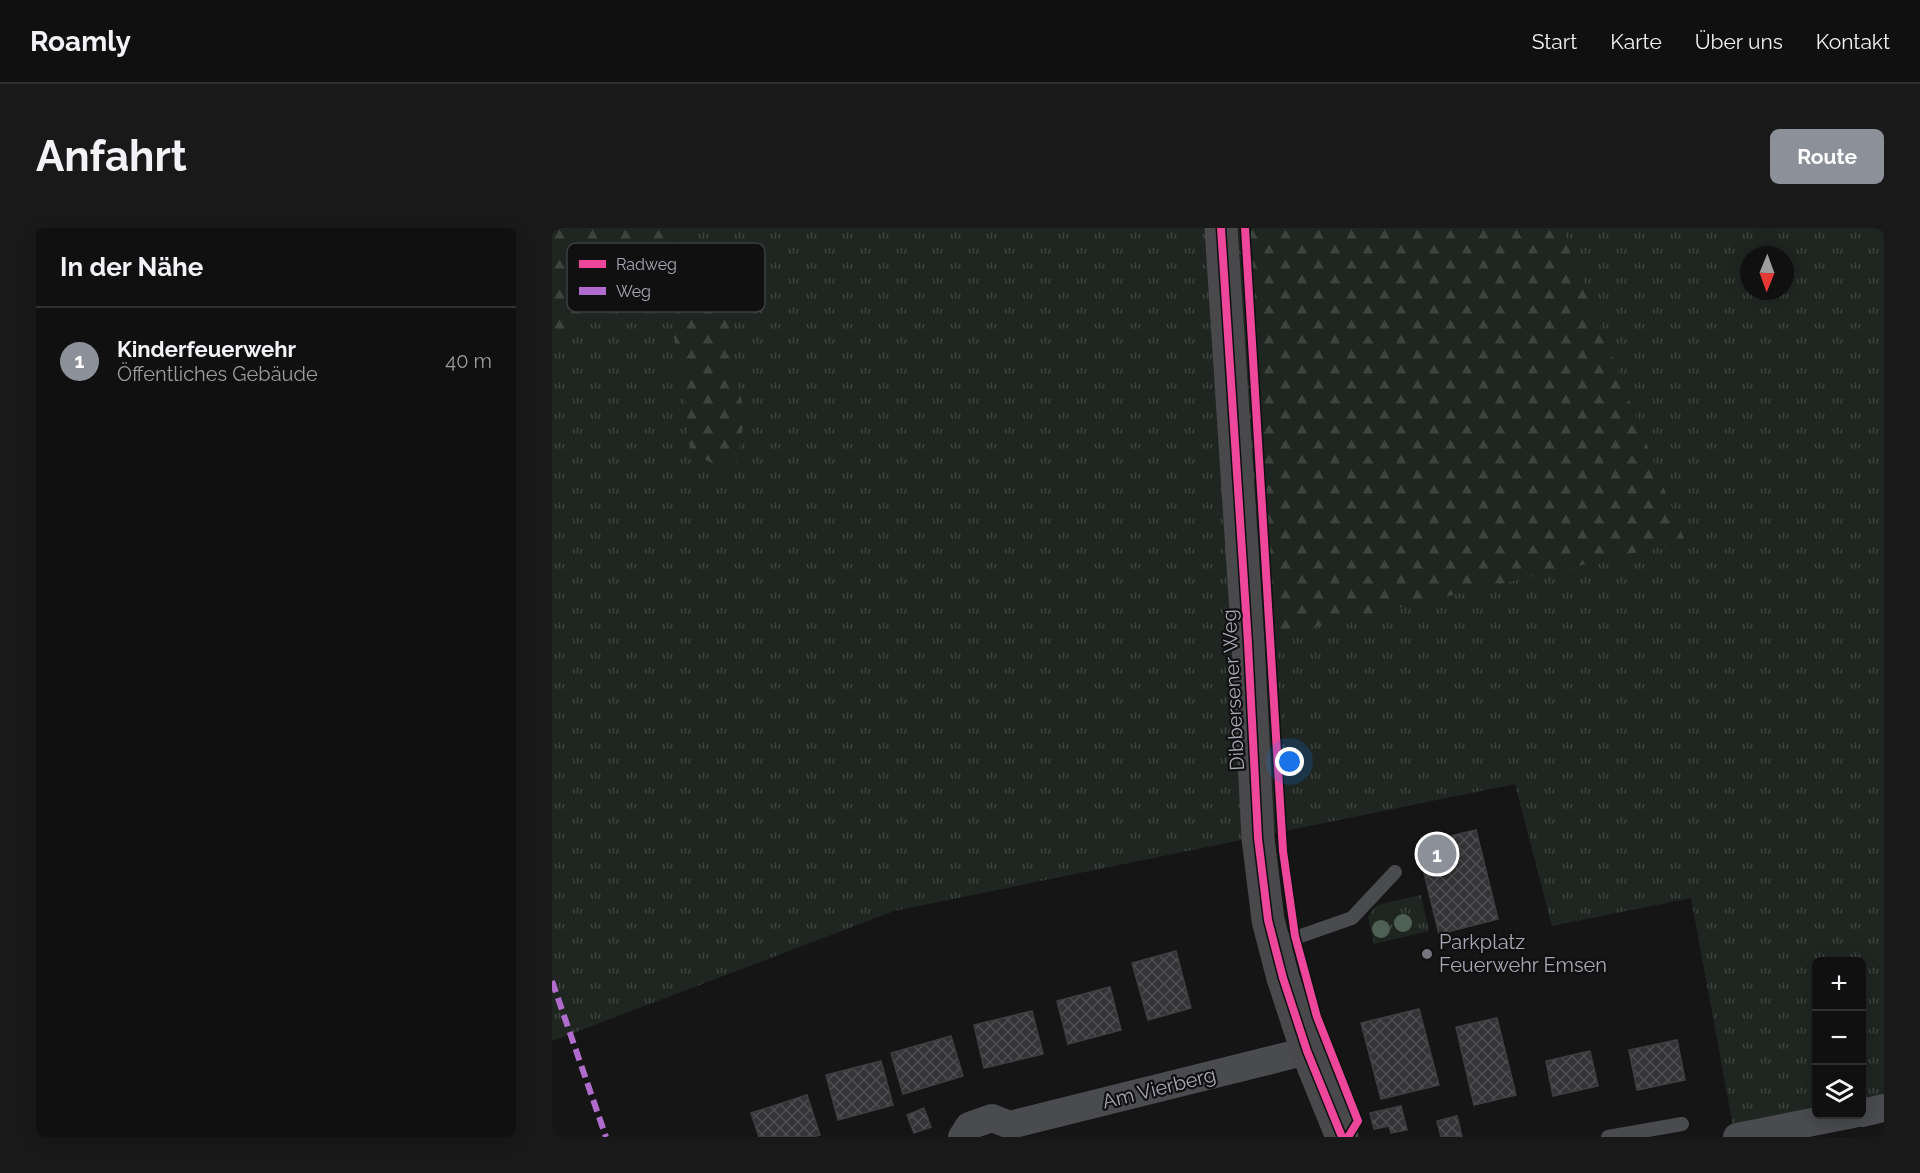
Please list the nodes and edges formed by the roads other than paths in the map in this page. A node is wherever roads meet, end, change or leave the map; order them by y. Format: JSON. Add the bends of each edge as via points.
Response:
{"nodes":[{"id":1,"x":1221,"y":228,"type":"edge"},
{"id":2,"x":1395,"y":872,"type":"dead end"},
{"id":3,"x":1275,"y":945,"type":"junction"},
{"id":4,"x":1307,"y":1051,"type":"junction"},
{"id":5,"x":1884,"y":1108,"type":"edge"},
{"id":6,"x":1866,"y":1112,"type":"edge"},
{"id":7,"x":1830,"y":1119,"type":"edge"},
{"id":8,"x":1682,"y":1124,"type":"dead end"},
{"id":9,"x":1006,"y":1131,"type":"edge"},
{"id":10,"x":1750,"y":1136,"type":"edge"},
{"id":11,"x":962,"y":1137,"type":"edge"},
{"id":12,"x":1342,"y":1137,"type":"edge"},
{"id":13,"x":1608,"y":1137,"type":"edge"}],
"edges":[{"from":1,"to":3,"type":"street","name":"Dibbersener Weg","via":[[1258,838]]},
{"from":2,"to":3,"type":"lane","via":[[1352,918]]},
{"from":3,"to":4,"type":"street","name":"Dibbersener Weg"},
{"from":4,"to":9,"type":"street","name":"Am Vierberg"},
{"from":4,"to":12,"type":"street","name":"Dibbersener Weg"},
{"from":5,"to":6,"type":"street"},
{"from":7,"to":10,"type":"street"},
{"from":8,"to":13,"type":"lane"},
{"from":9,"to":11,"type":"street","name":"Am Vierberg","via":[[992,1118],[969,1126]]}]}
